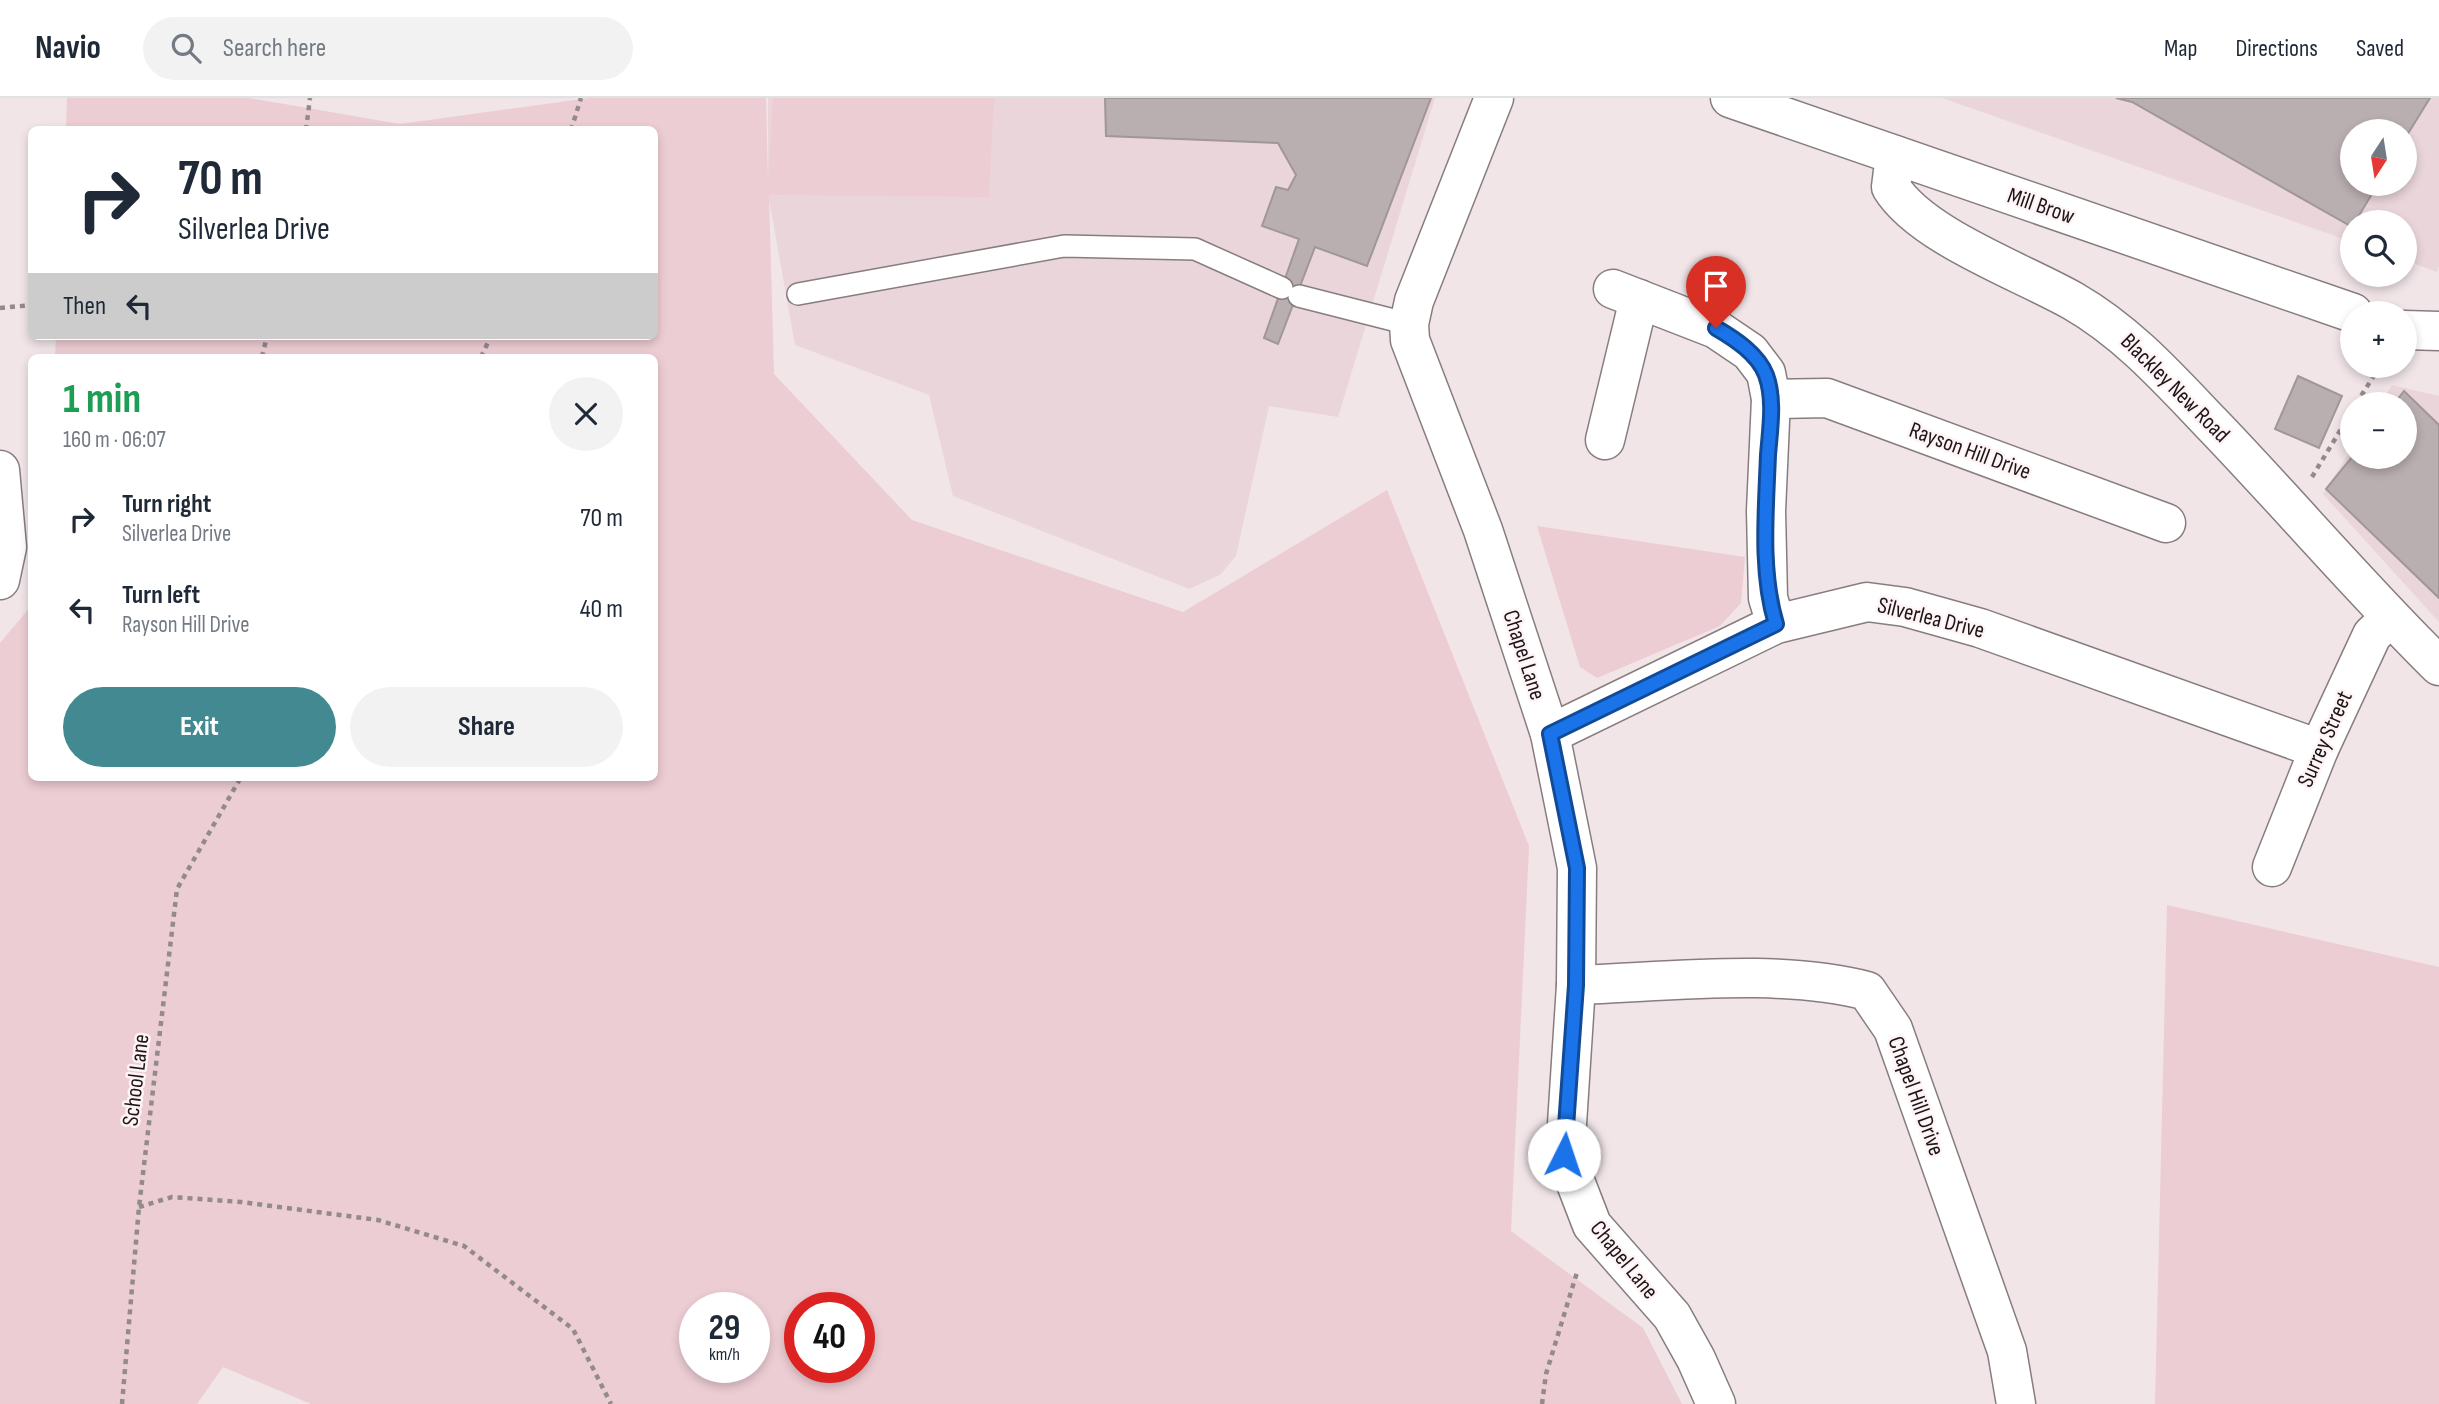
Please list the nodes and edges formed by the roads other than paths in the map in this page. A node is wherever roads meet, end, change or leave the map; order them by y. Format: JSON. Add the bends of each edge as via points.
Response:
{"nodes":[{"id":1,"x":1494,"y":98,"type":"edge"},
{"id":2,"x":1731,"y":98,"type":"edge"},
{"id":3,"x":1895,"y":155,"type":"junction"},
{"id":4,"x":798,"y":294,"type":"dead end"},
{"id":5,"x":2340,"y":309,"type":"edge"},
{"id":6,"x":1409,"y":324,"type":"junction"},
{"id":7,"x":2417,"y":331,"type":"edge"},
{"id":8,"x":2439,"y":331,"type":"edge"},
{"id":9,"x":1771,"y":399,"type":"junction"},
{"id":10,"x":1605,"y":440,"type":"dead end"},
{"id":11,"x":0,"y":470,"type":"edge"},
{"id":12,"x":2166,"y":523,"type":"dead end"},
{"id":13,"x":2,"y":558,"type":"edge"},
{"id":14,"x":2390,"y":618,"type":"junction"},
{"id":15,"x":1776,"y":624,"type":"junction"},
{"id":16,"x":2439,"y":666,"type":"edge"},
{"id":17,"x":1550,"y":734,"type":"junction"},
{"id":18,"x":2319,"y":749,"type":"junction"},
{"id":19,"x":2272,"y":867,"type":"dead end"},
{"id":20,"x":1576,"y":985,"type":"junction"},
{"id":21,"x":1716,"y":1404,"type":"edge"},
{"id":22,"x":2016,"y":1404,"type":"edge"}],
"edges":[{"from":1,"to":6,"type":"street","name":"Chapel Lane"},
{"from":2,"to":3,"type":"street","name":"Mill Brow"},
{"from":3,"to":5,"type":"street","name":"Mill Brow"},
{"from":3,"to":14,"type":"street","name":"Blackley New Road","via":[[1891,187],[1909,210],[1962,245],[2074,301],[2115,329],[2157,366],[2293,508]]},
{"from":4,"to":6,"type":"lane","via":[[1064,246],[1195,249],[1291,292]]},
{"from":6,"to":17,"type":"street","name":"Chapel Lane","via":[[1410,340],[1483,530]]},
{"from":7,"to":8,"type":"street"},
{"from":9,"to":10,"type":"street","via":[[1766,373],[1734,338],[1626,294]]},
{"from":9,"to":12,"type":"street","name":"Rayson Hill Drive","via":[[1827,398]]},
{"from":9,"to":15,"type":"street","via":[[1766,511],[1768,598]]},
{"from":11,"to":13,"type":"street"},
{"from":14,"to":16,"type":"street","name":"Blackley New Road"},
{"from":14,"to":18,"type":"street","name":"Surrey Street","via":[[2372,635]]},
{"from":15,"to":17,"type":"street","name":"Silverlea Drive"},
{"from":15,"to":18,"type":"street","name":"Silverlea Drive","via":[[1867,602],[1905,607],[1980,628]]},
{"from":17,"to":20,"type":"street","name":"Chapel Lane","via":[[1577,868]]},
{"from":18,"to":19,"type":"street","name":"Surrey Street"},
{"from":20,"to":21,"type":"street","name":"Chapel Lane","via":[[1564,1155],[1592,1225],[1672,1316]]},
{"from":20,"to":22,"type":"street","name":"Chapel Hill Drive","via":[[1766,979],[1830,981],[1867,991],[1893,1029],[2007,1351]]}]}
